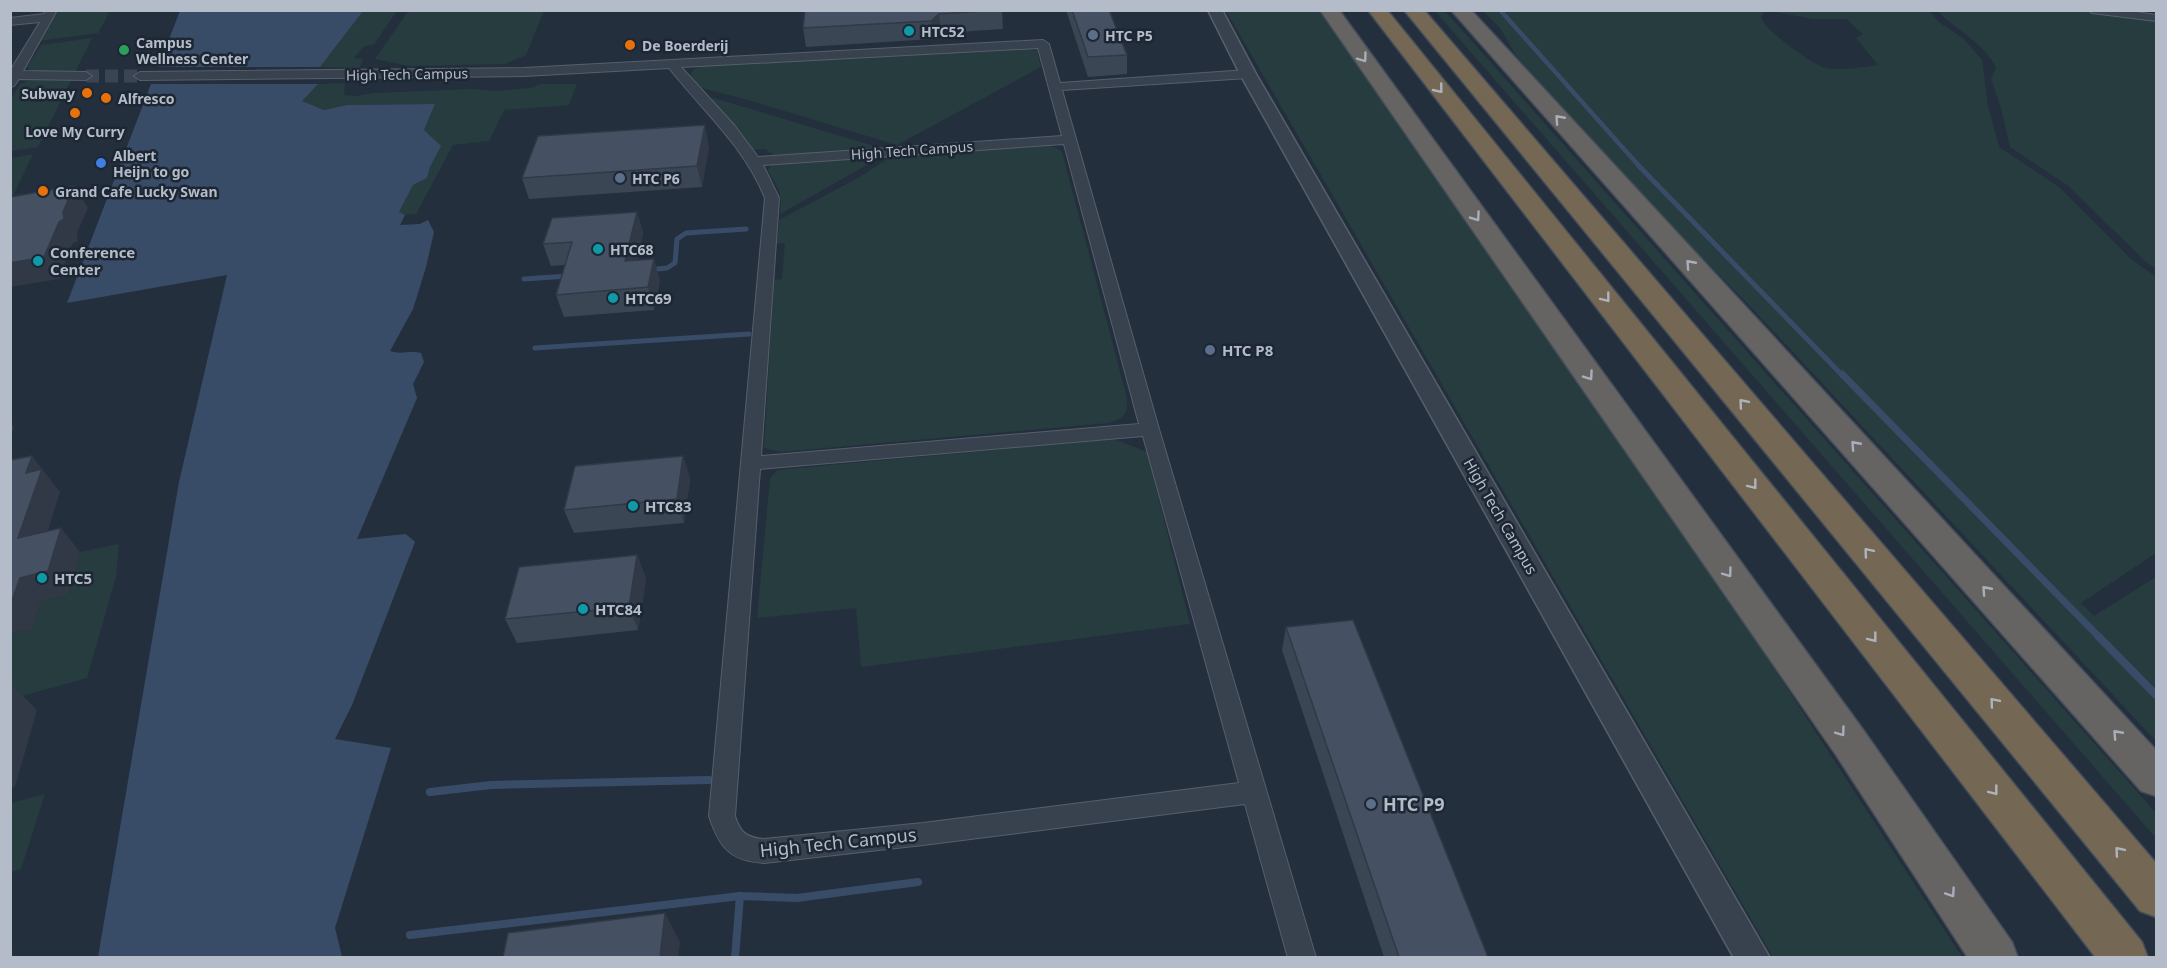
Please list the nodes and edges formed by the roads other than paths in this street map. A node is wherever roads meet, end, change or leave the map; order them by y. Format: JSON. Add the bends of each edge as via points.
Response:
{"nodes":[{"id":1,"x":1215,"y":10,"type":"edge"},
{"id":2,"x":1329,"y":10,"type":"edge"},
{"id":3,"x":1377,"y":10,"type":"edge"},
{"id":4,"x":1413,"y":10,"type":"edge"},
{"id":5,"x":1460,"y":10,"type":"edge"},
{"id":6,"x":2092,"y":10,"type":"edge"},
{"id":7,"x":51,"y":14,"type":"edge"},
{"id":8,"x":2157,"y":18,"type":"edge"},
{"id":9,"x":10,"y":22,"type":"edge"},
{"id":10,"x":674,"y":66,"type":"junction"},
{"id":11,"x":1248,"y":74,"type":"junction"},
{"id":12,"x":86,"y":76,"type":"tunnel mouth"},
{"id":13,"x":140,"y":76,"type":"tunnel mouth"},
{"id":14,"x":13,"y":79,"type":"edge"},
{"id":15,"x":1054,"y":87,"type":"junction"},
{"id":16,"x":1068,"y":140,"type":"junction"},
{"id":17,"x":756,"y":161,"type":"junction"},
{"id":18,"x":1150,"y":429,"type":"junction"},
{"id":19,"x":750,"y":463,"type":"junction"},
{"id":20,"x":2157,"y":777,"type":"edge"},
{"id":21,"x":1254,"y":792,"type":"junction"},
{"id":22,"x":2157,"y":896,"type":"edge"},
{"id":23,"x":1302,"y":957,"type":"edge"},
{"id":24,"x":1754,"y":957,"type":"edge"},
{"id":25,"x":1995,"y":957,"type":"edge"},
{"id":26,"x":2125,"y":957,"type":"edge"}],
"edges":[{"from":1,"to":11,"type":"street","name":"High Tech Campus"},
{"from":2,"to":25,"type":"highway","one_way":true,"via":[[1850,743]]},
{"from":3,"to":26,"type":"highway","one_way":true},
{"from":22,"to":4,"type":"highway","one_way":true},
{"from":20,"to":5,"type":"highway","one_way":true},
{"from":6,"to":8,"type":"street"},
{"from":7,"to":9,"type":"street"},
{"from":7,"to":14,"type":"street"},
{"from":10,"to":13,"type":"street","name":"High Tech Campus","via":[[480,74]]},
{"from":10,"to":15,"type":"street","name":"High Tech Campus","via":[[1043,44]]},
{"from":10,"to":17,"type":"street","name":"High Tech Campus"},
{"from":11,"to":15,"type":"street"},
{"from":11,"to":24,"type":"street","name":"High Tech Campus"},
{"from":12,"to":14,"type":"street"},
{"from":15,"to":16,"type":"street","name":"High Tech Campus"},
{"from":16,"to":17,"type":"street","name":"High Tech Campus"},
{"from":16,"to":18,"type":"street","name":"High Tech Campus"},
{"from":17,"to":19,"type":"street","name":"High Tech Campus","via":[[772,198]]},
{"from":18,"to":19,"type":"street"},
{"from":18,"to":21,"type":"street","name":"High Tech Campus"},
{"from":19,"to":21,"type":"street","name":"High Tech Campus","via":[[722,816],[726,830],[748,851],[923,834]]},
{"from":21,"to":23,"type":"street","name":"High Tech Campus"}]}
